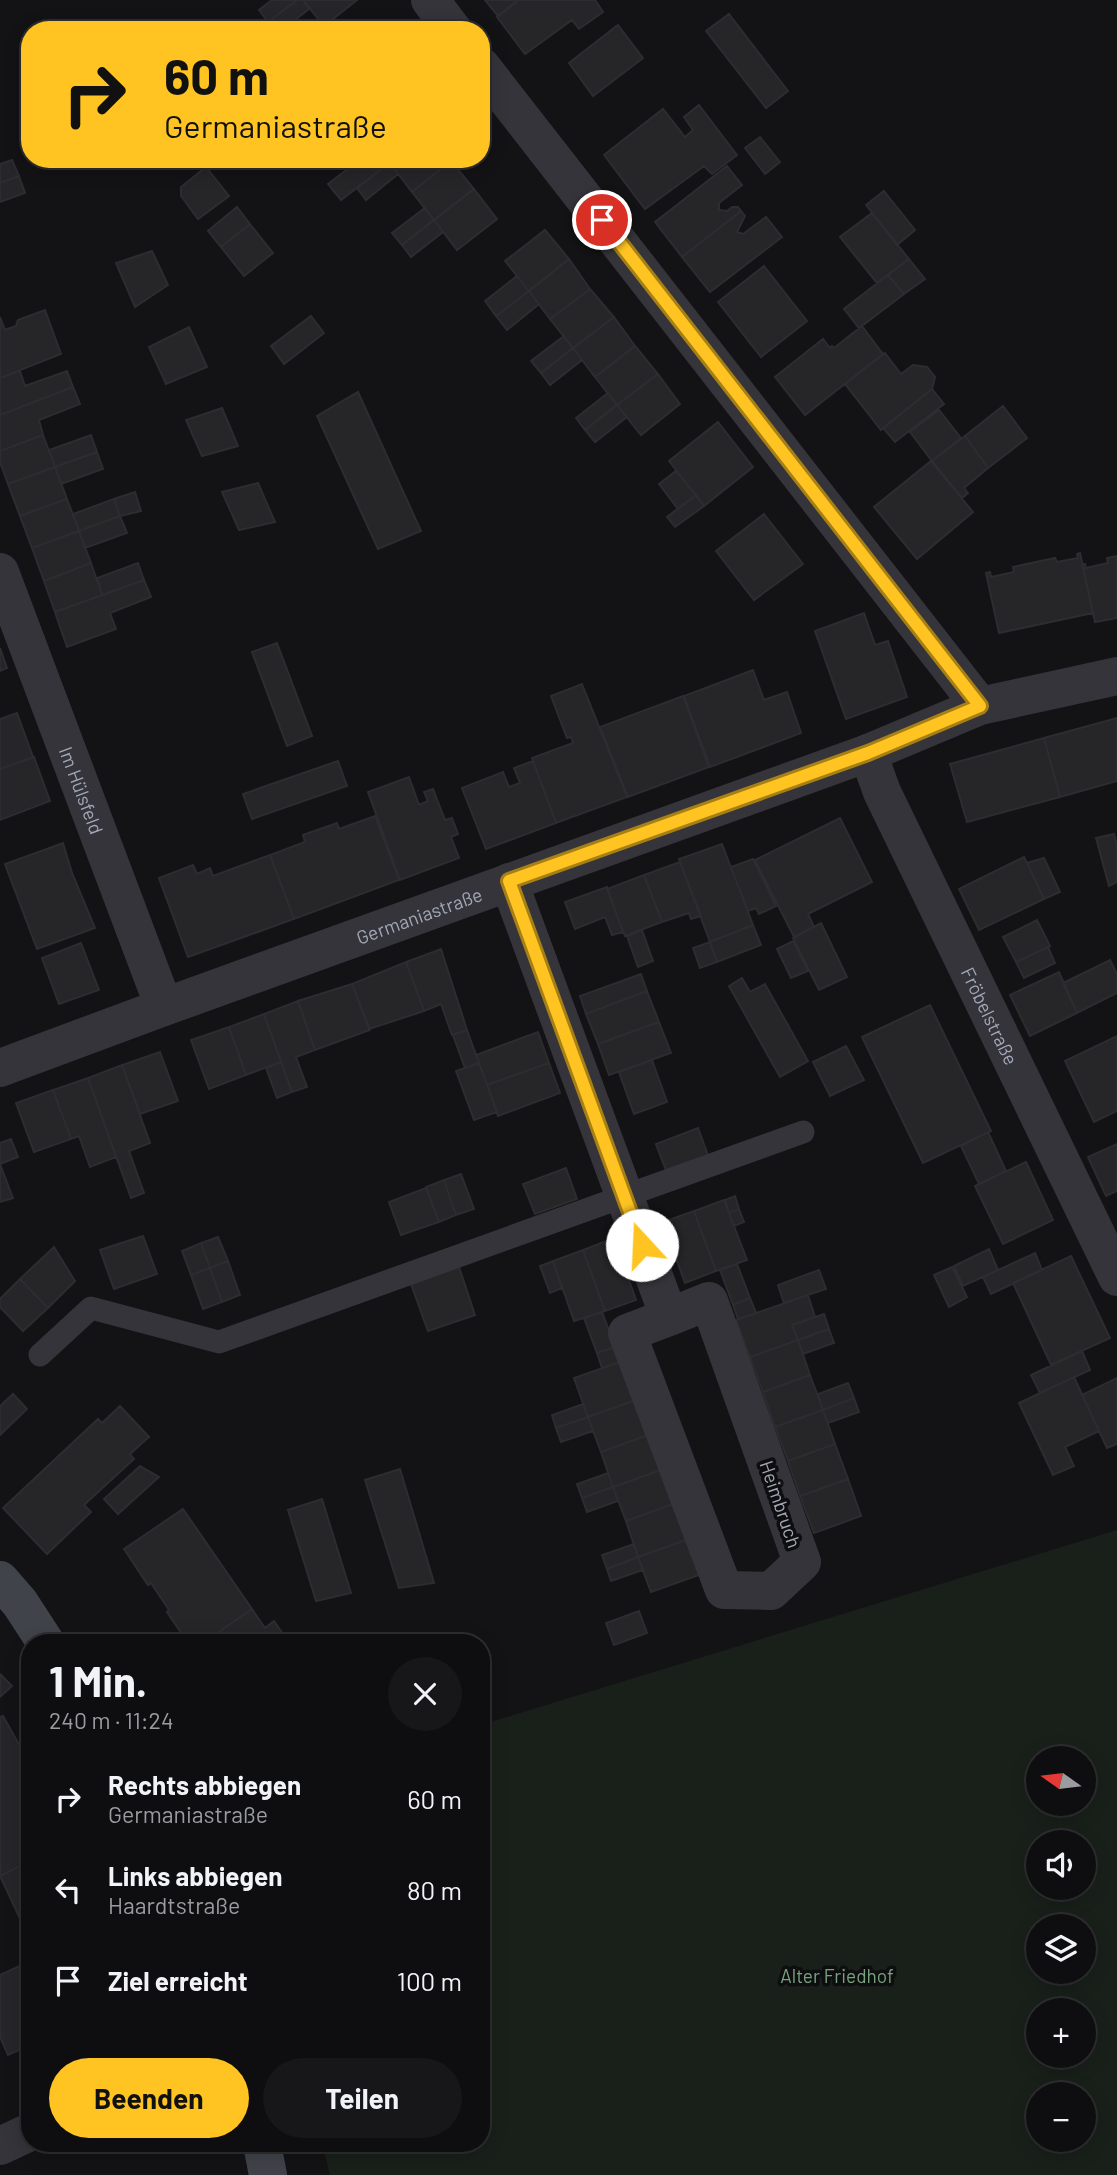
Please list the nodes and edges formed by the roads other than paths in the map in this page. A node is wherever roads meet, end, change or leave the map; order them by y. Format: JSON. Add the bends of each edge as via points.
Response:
{"nodes":[{"id":1,"x":430,"y":0,"type":"edge"},
{"id":2,"x":446,"y":21,"type":"edge"},
{"id":3,"x":490,"y":77,"type":"edge"},
{"id":4,"x":0,"y":572,"type":"edge"},
{"id":5,"x":1117,"y":676,"type":"edge"},
{"id":6,"x":980,"y":706,"type":"junction"},
{"id":7,"x":868,"y":753,"type":"junction"},
{"id":8,"x":509,"y":881,"type":"junction"},
{"id":9,"x":164,"y":1006,"type":"junction"},
{"id":10,"x":0,"y":1068,"type":"edge"},
{"id":11,"x":803,"y":1132,"type":"dead end"},
{"id":12,"x":625,"y":1197,"type":"junction"},
{"id":13,"x":1117,"y":1277,"type":"edge"},
{"id":14,"x":669,"y":1317,"type":"junction"},
{"id":15,"x":40,"y":1355,"type":"dead end"},
{"id":16,"x":0,"y":1580,"type":"edge"},
{"id":17,"x":40,"y":1634,"type":"edge"},
{"id":18,"x":21,"y":2136,"type":"edge"},
{"id":19,"x":0,"y":2146,"type":"edge"},
{"id":20,"x":264,"y":2152,"type":"edge"},
{"id":21,"x":268,"y":2175,"type":"edge"}],
"edges":[{"from":1,"to":2,"type":"street"},
{"from":3,"to":6,"type":"street"},
{"from":4,"to":9,"type":"street","name":"Im Hülsfeld"},
{"from":5,"to":6,"type":"street","name":"Germaniastraße"},
{"from":6,"to":7,"type":"street","name":"Germaniastraße"},
{"from":7,"to":8,"type":"street","name":"Germaniastraße"},
{"from":7,"to":13,"type":"street","name":"Fröbelstraße","via":[[882,792]]},
{"from":8,"to":9,"type":"street","name":"Germaniastraße"},
{"from":8,"to":12,"type":"street"},
{"from":9,"to":10,"type":"street","name":"Germaniastraße"},
{"from":11,"to":12,"type":"lane"},
{"from":12,"to":14,"type":"street"},
{"from":12,"to":15,"type":"lane","via":[[219,1342],[91,1308]]},
{"from":14,"to":14,"type":"street","name":"Heimbruch","via":[[628,1333],[632,1346],[724,1590],[771,1591],[802,1562],[709,1301]]},
{"from":16,"to":17,"type":"main road"},
{"from":18,"to":19,"type":"street"},
{"from":20,"to":21,"type":"main road"}]}
